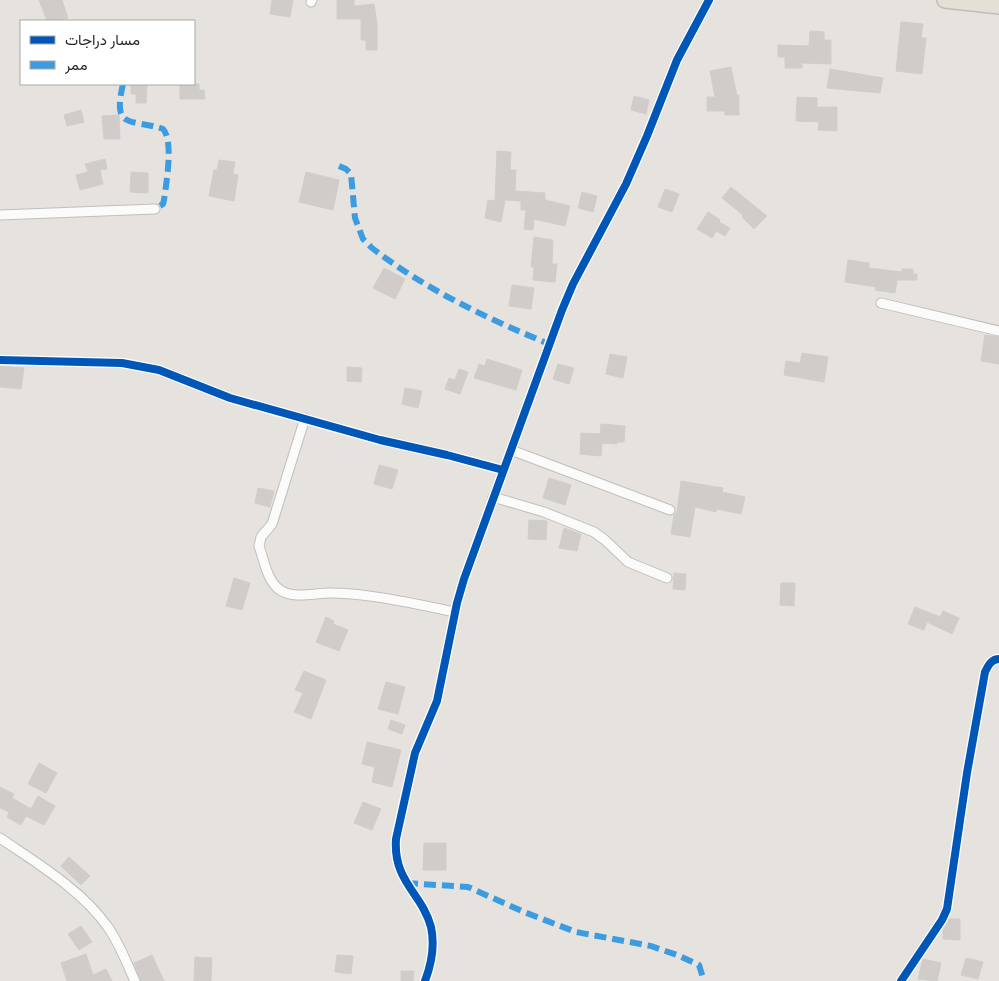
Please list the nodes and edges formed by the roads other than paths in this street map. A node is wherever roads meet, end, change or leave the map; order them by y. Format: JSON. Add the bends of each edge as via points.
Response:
{"nodes":[{"id":1,"x":709,"y":0,"type":"edge"},
{"id":2,"x":945,"y":0,"type":"edge"},
{"id":3,"x":975,"y":2,"type":"edge"},
{"id":4,"x":999,"y":6,"type":"edge"},
{"id":5,"x":155,"y":209,"type":"dead end"},
{"id":6,"x":0,"y":215,"type":"edge"},
{"id":7,"x":881,"y":303,"type":"dead end"},
{"id":8,"x":999,"y":331,"type":"edge"},
{"id":9,"x":0,"y":360,"type":"edge"},
{"id":10,"x":305,"y":418,"type":"junction"},
{"id":11,"x":511,"y":450,"type":"junction"},
{"id":12,"x":503,"y":470,"type":"junction"},
{"id":13,"x":493,"y":497,"type":"junction"},
{"id":14,"x":670,"y":510,"type":"dead end"},
{"id":15,"x":667,"y":578,"type":"dead end"},
{"id":16,"x":455,"y":612,"type":"junction"},
{"id":17,"x":999,"y":659,"type":"edge"},
{"id":18,"x":0,"y":838,"type":"edge"},
{"id":19,"x":135,"y":981,"type":"edge"},
{"id":20,"x":425,"y":981,"type":"edge"},
{"id":21,"x":901,"y":981,"type":"edge"}],
"edges":[{"from":1,"to":11,"type":"street","via":[[676,60],[626,184],[573,284]]},
{"from":2,"to":3,"type":"main road"},
{"from":3,"to":4,"type":"main road"},
{"from":5,"to":6,"type":"street"},
{"from":7,"to":8,"type":"street"},
{"from":9,"to":10,"type":"street","via":[[142,365],[230,398]]},
{"from":10,"to":12,"type":"street"},
{"from":10,"to":16,"type":"street","via":[[272,524],[259,540],[272,581],[280,590],[290,594],[355,594]]},
{"from":11,"to":12,"type":"street"},
{"from":11,"to":14,"type":"street"},
{"from":12,"to":13,"type":"street"},
{"from":13,"to":15,"type":"street","via":[[562,518],[594,532],[628,562]]},
{"from":13,"to":16,"type":"street"},
{"from":16,"to":20,"type":"street","via":[[438,701],[415,753],[395,849],[406,883],[432,929],[431,958]]},
{"from":17,"to":21,"type":"street","via":[[988,664],[985,672],[947,909]]},
{"from":18,"to":19,"type":"street","via":[[83,899],[106,924]]}]}
